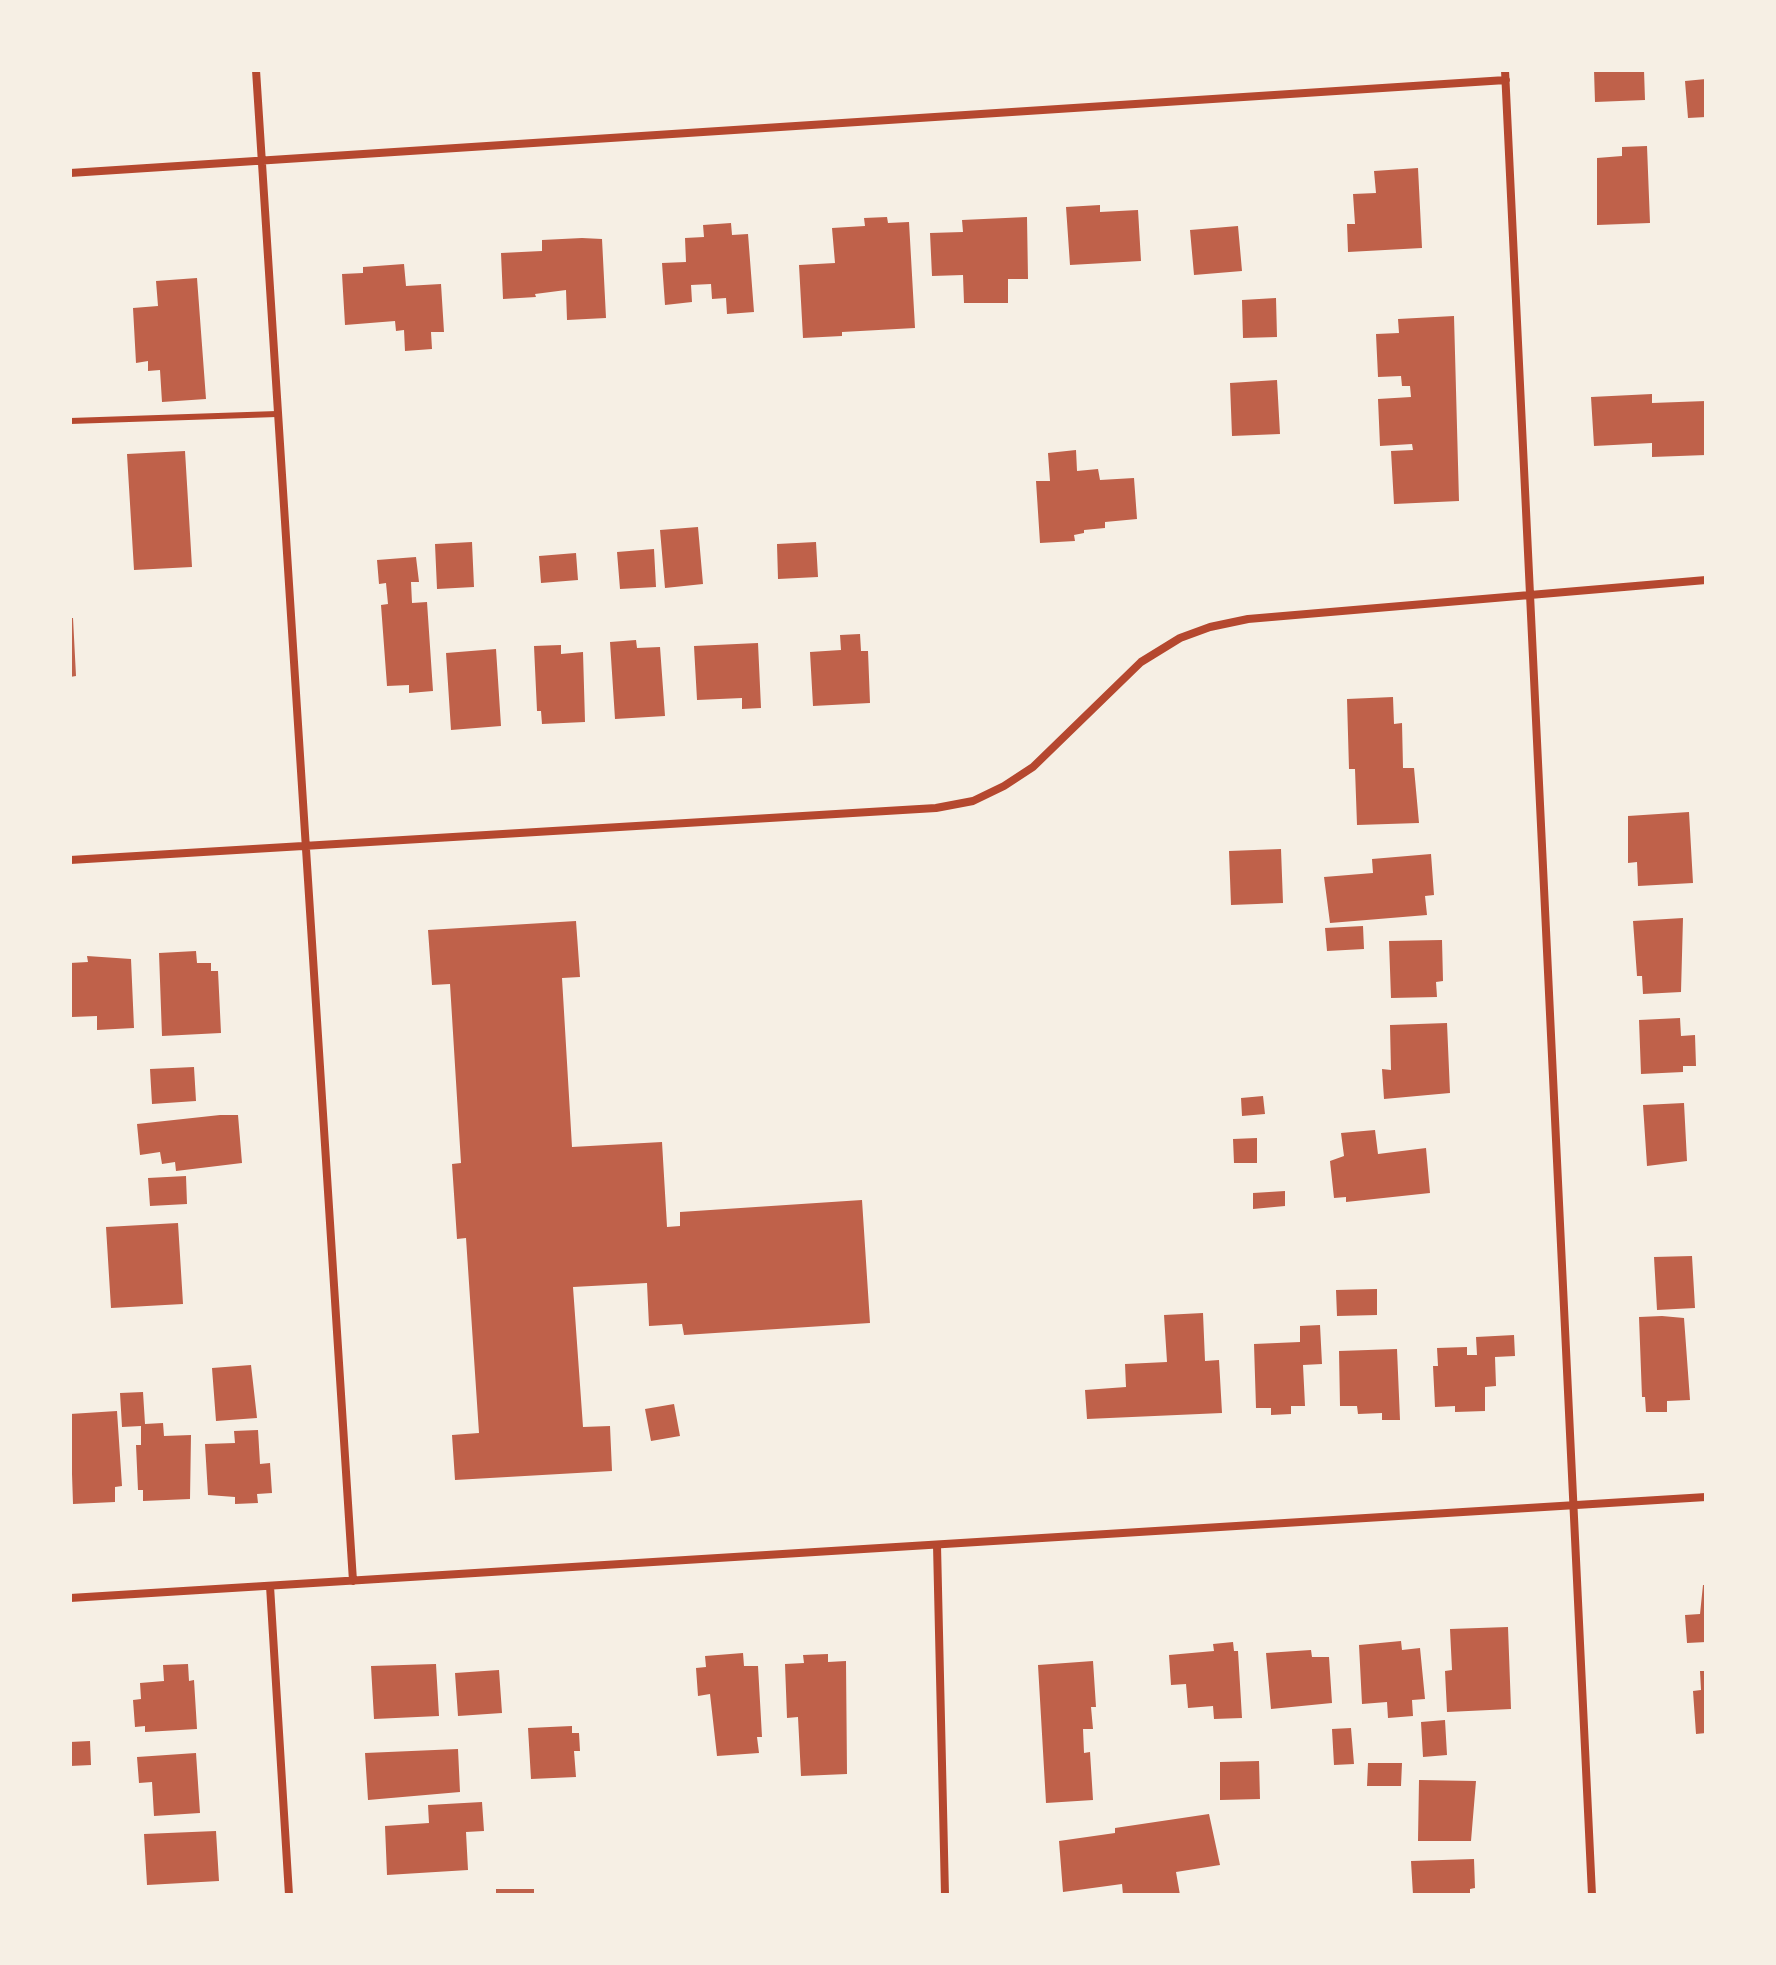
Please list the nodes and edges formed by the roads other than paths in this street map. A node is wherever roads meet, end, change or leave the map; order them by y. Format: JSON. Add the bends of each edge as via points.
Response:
{"nodes":[{"id":1,"x":256,"y":70,"type":"edge"},
{"id":2,"x":1505,"y":70,"type":"edge"},
{"id":3,"x":1506,"y":80,"type":"junction"},
{"id":4,"x":260,"y":160,"type":"junction"},
{"id":5,"x":70,"y":173,"type":"edge"},
{"id":6,"x":277,"y":414,"type":"junction"},
{"id":7,"x":70,"y":421,"type":"edge"},
{"id":8,"x":1706,"y":580,"type":"edge"},
{"id":9,"x":1530,"y":596,"type":"junction"},
{"id":10,"x":308,"y":846,"type":"junction"},
{"id":11,"x":70,"y":860,"type":"edge"},
{"id":12,"x":1706,"y":1497,"type":"edge"},
{"id":13,"x":1572,"y":1508,"type":"junction"},
{"id":14,"x":937,"y":1545,"type":"junction"},
{"id":15,"x":353,"y":1581,"type":"junction"},
{"id":16,"x":270,"y":1586,"type":"junction"},
{"id":17,"x":70,"y":1598,"type":"edge"},
{"id":18,"x":289,"y":1895,"type":"edge"},
{"id":19,"x":945,"y":1895,"type":"edge"},
{"id":20,"x":1592,"y":1895,"type":"edge"}],
"edges":[{"from":1,"to":4,"type":"street"},
{"from":2,"to":3,"type":"street"},
{"from":3,"to":4,"type":"street"},
{"from":3,"to":9,"type":"street"},
{"from":4,"to":5,"type":"street"},
{"from":4,"to":6,"type":"street"},
{"from":6,"to":7,"type":"lane"},
{"from":6,"to":10,"type":"street"},
{"from":8,"to":9,"type":"street"},
{"from":9,"to":10,"type":"street","via":[[1248,619],[1210,627],[1141,662],[1033,767],[1004,786],[961,803],[897,812]]},
{"from":9,"to":13,"type":"street"},
{"from":10,"to":11,"type":"street"},
{"from":10,"to":15,"type":"street"},
{"from":12,"to":13,"type":"street"},
{"from":13,"to":14,"type":"street"},
{"from":13,"to":20,"type":"street"},
{"from":14,"to":15,"type":"street"},
{"from":14,"to":19,"type":"street"},
{"from":15,"to":16,"type":"street"},
{"from":16,"to":17,"type":"street"},
{"from":16,"to":18,"type":"street"}]}
